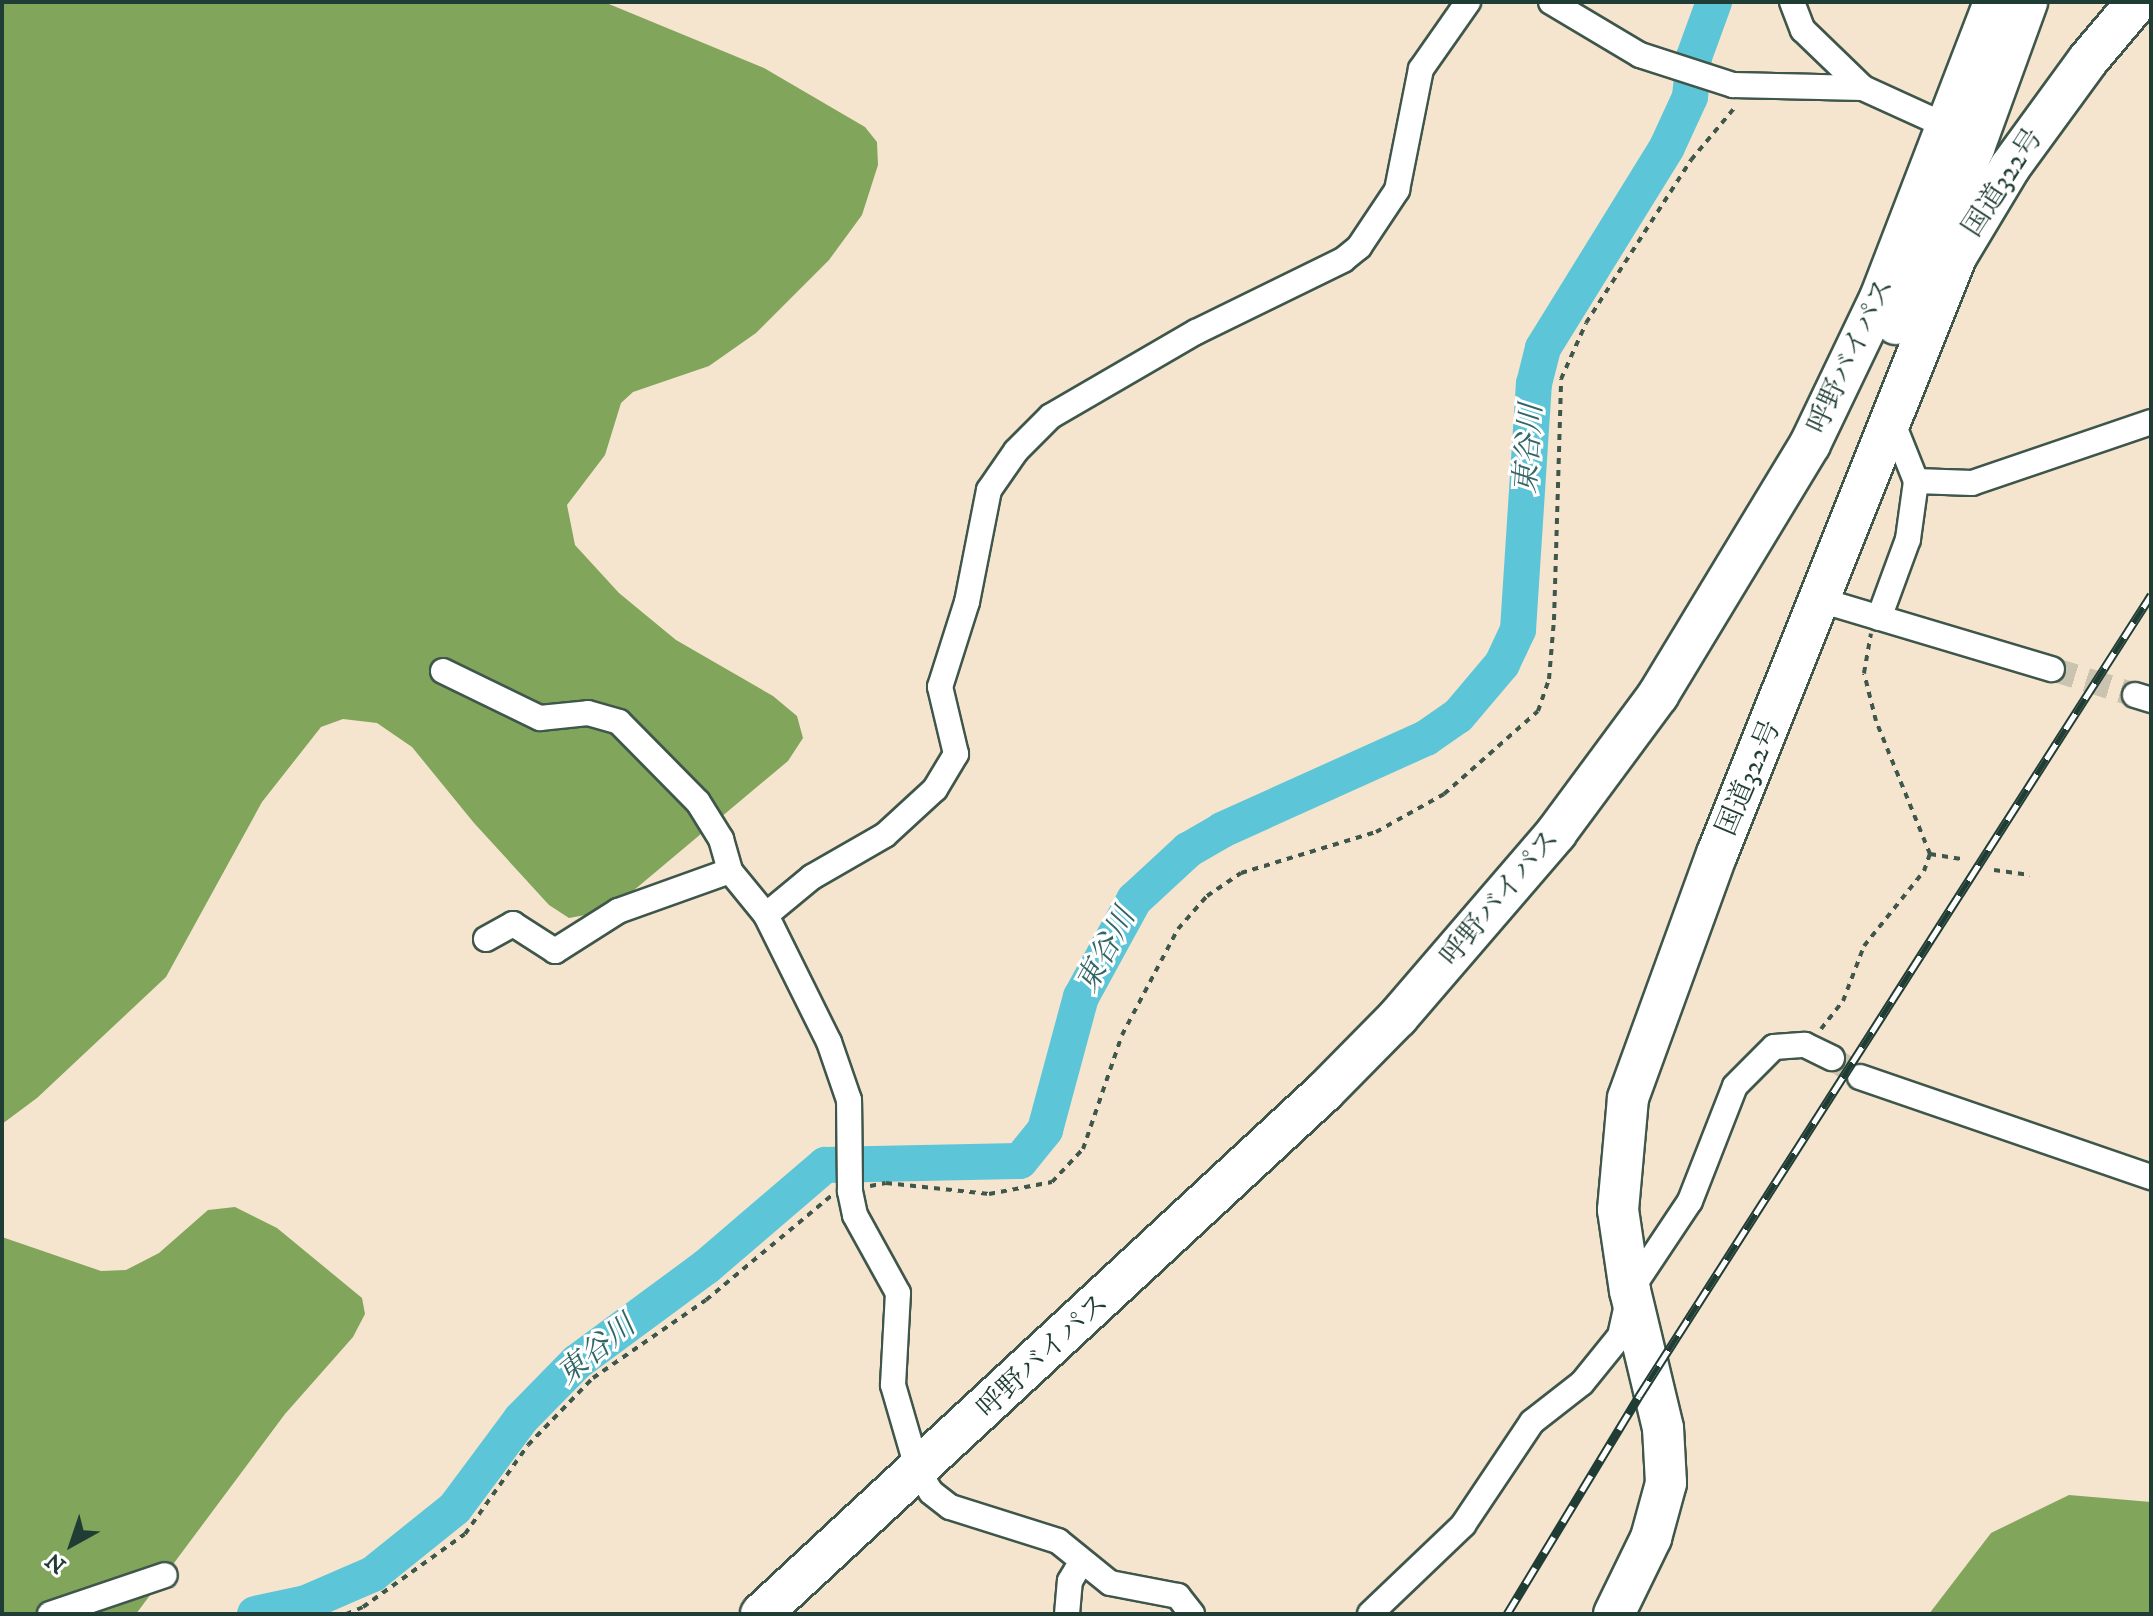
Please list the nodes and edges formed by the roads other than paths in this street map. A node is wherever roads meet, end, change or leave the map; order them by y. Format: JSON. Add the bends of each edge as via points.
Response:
{"nodes":[{"id":1,"x":1468,"y":2,"type":"edge"},
{"id":2,"x":1551,"y":2,"type":"edge"},
{"id":3,"x":1792,"y":2,"type":"edge"},
{"id":4,"x":1994,"y":2,"type":"edge"},
{"id":5,"x":2027,"y":2,"type":"edge"},
{"id":6,"x":2137,"y":2,"type":"edge"},
{"id":7,"x":1863,"y":88,"type":"junction"},
{"id":8,"x":1962,"y":136,"type":"junction"},
{"id":9,"x":1889,"y":414,"type":"junction"},
{"id":10,"x":2151,"y":422,"type":"edge"},
{"id":11,"x":1916,"y":481,"type":"junction"},
{"id":12,"x":1820,"y":600,"type":"junction"},
{"id":13,"x":1879,"y":618,"type":"junction"},
{"id":14,"x":2052,"y":669,"type":"tunnel mouth"},
{"id":15,"x":443,"y":671,"type":"dead end"},
{"id":16,"x":730,"y":871,"type":"junction"},
{"id":17,"x":766,"y":915,"type":"junction"},
{"id":18,"x":486,"y":939,"type":"dead end"},
{"id":19,"x":1832,"y":1058,"type":"tunnel mouth"},
{"id":20,"x":1860,"y":1077,"type":"tunnel mouth"},
{"id":21,"x":2151,"y":1177,"type":"edge"},
{"id":22,"x":1630,"y":1291,"type":"junction"},
{"id":23,"x":924,"y":1482,"type":"junction"},
{"id":24,"x":1082,"y":1561,"type":"junction"},
{"id":25,"x":165,"y":1575,"type":"dead end"},
{"id":26,"x":50,"y":1614,"type":"edge"},
{"id":27,"x":761,"y":1614,"type":"edge"},
{"id":28,"x":800,"y":1614,"type":"edge"},
{"id":29,"x":1067,"y":1614,"type":"edge"},
{"id":30,"x":1192,"y":1614,"type":"edge"},
{"id":31,"x":1370,"y":1614,"type":"edge"},
{"id":32,"x":1614,"y":1614,"type":"edge"}],
"edges":[{"from":1,"to":17,"type":"street","via":[[1421,69],[1397,190],[1359,247],[1051,416],[1016,451],[989,490],[967,602],[940,687],[956,754],[935,789],[885,835],[812,877]]},
{"from":2,"to":7,"type":"street","via":[[1559,12],[1640,55],[1743,85]]},
{"from":3,"to":7,"type":"street","via":[[1813,42]]},
{"from":4,"to":8,"type":"highway","name":"呼野バイパス"},
{"from":5,"to":8,"type":"highway","name":"呼野バイパス"},
{"from":6,"to":9,"type":"highway","name":"国道322号","via":[[2036,131],[1963,244]]},
{"from":7,"to":8,"type":"street"},
{"from":8,"to":23,"type":"highway","name":"呼野バイパス","via":[[1890,336],[1782,540],[1704,668],[1584,840],[1367,1086],[1147,1298]]},
{"from":9,"to":11,"type":"street"},
{"from":9,"to":12,"type":"highway","name":"国道322号"},
{"from":10,"to":11,"type":"street","via":[[1972,483]]},
{"from":11,"to":13,"type":"street","via":[[1908,539]]},
{"from":12,"to":13,"type":"street"},
{"from":12,"to":22,"type":"highway","name":"国道322号","via":[[1717,854],[1628,1098],[1618,1210]]},
{"from":13,"to":14,"type":"street"},
{"from":15,"to":16,"type":"street","via":[[540,718],[588,713],[619,722],[698,802],[721,839]]},
{"from":16,"to":17,"type":"street"},
{"from":16,"to":18,"type":"street","via":[[618,911],[555,951],[513,924]]},
{"from":17,"to":23,"type":"street","via":[[829,1042],[849,1100],[850,1191],[855,1215],[898,1293],[893,1385]]},
{"from":19,"to":22,"type":"street","via":[[1805,1045],[1774,1047],[1735,1086],[1690,1201]]},
{"from":20,"to":21,"type":"street"},
{"from":22,"to":31,"type":"street","via":[[1620,1336],[1582,1383],[1532,1422],[1463,1525]]},
{"from":22,"to":32,"type":"highway","name":"国道322号","via":[[1663,1428],[1666,1483],[1651,1538]]},
{"from":23,"to":24,"type":"street","via":[[950,1507],[1058,1541]]},
{"from":23,"to":27,"type":"highway","name":"呼野バイパス"},
{"from":23,"to":28,"type":"highway","name":"呼野バイパス"},
{"from":24,"to":29,"type":"street","via":[[1070,1581]]},
{"from":24,"to":30,"type":"street","via":[[1110,1583],[1178,1596]]},
{"from":25,"to":26,"type":"street"}]}
